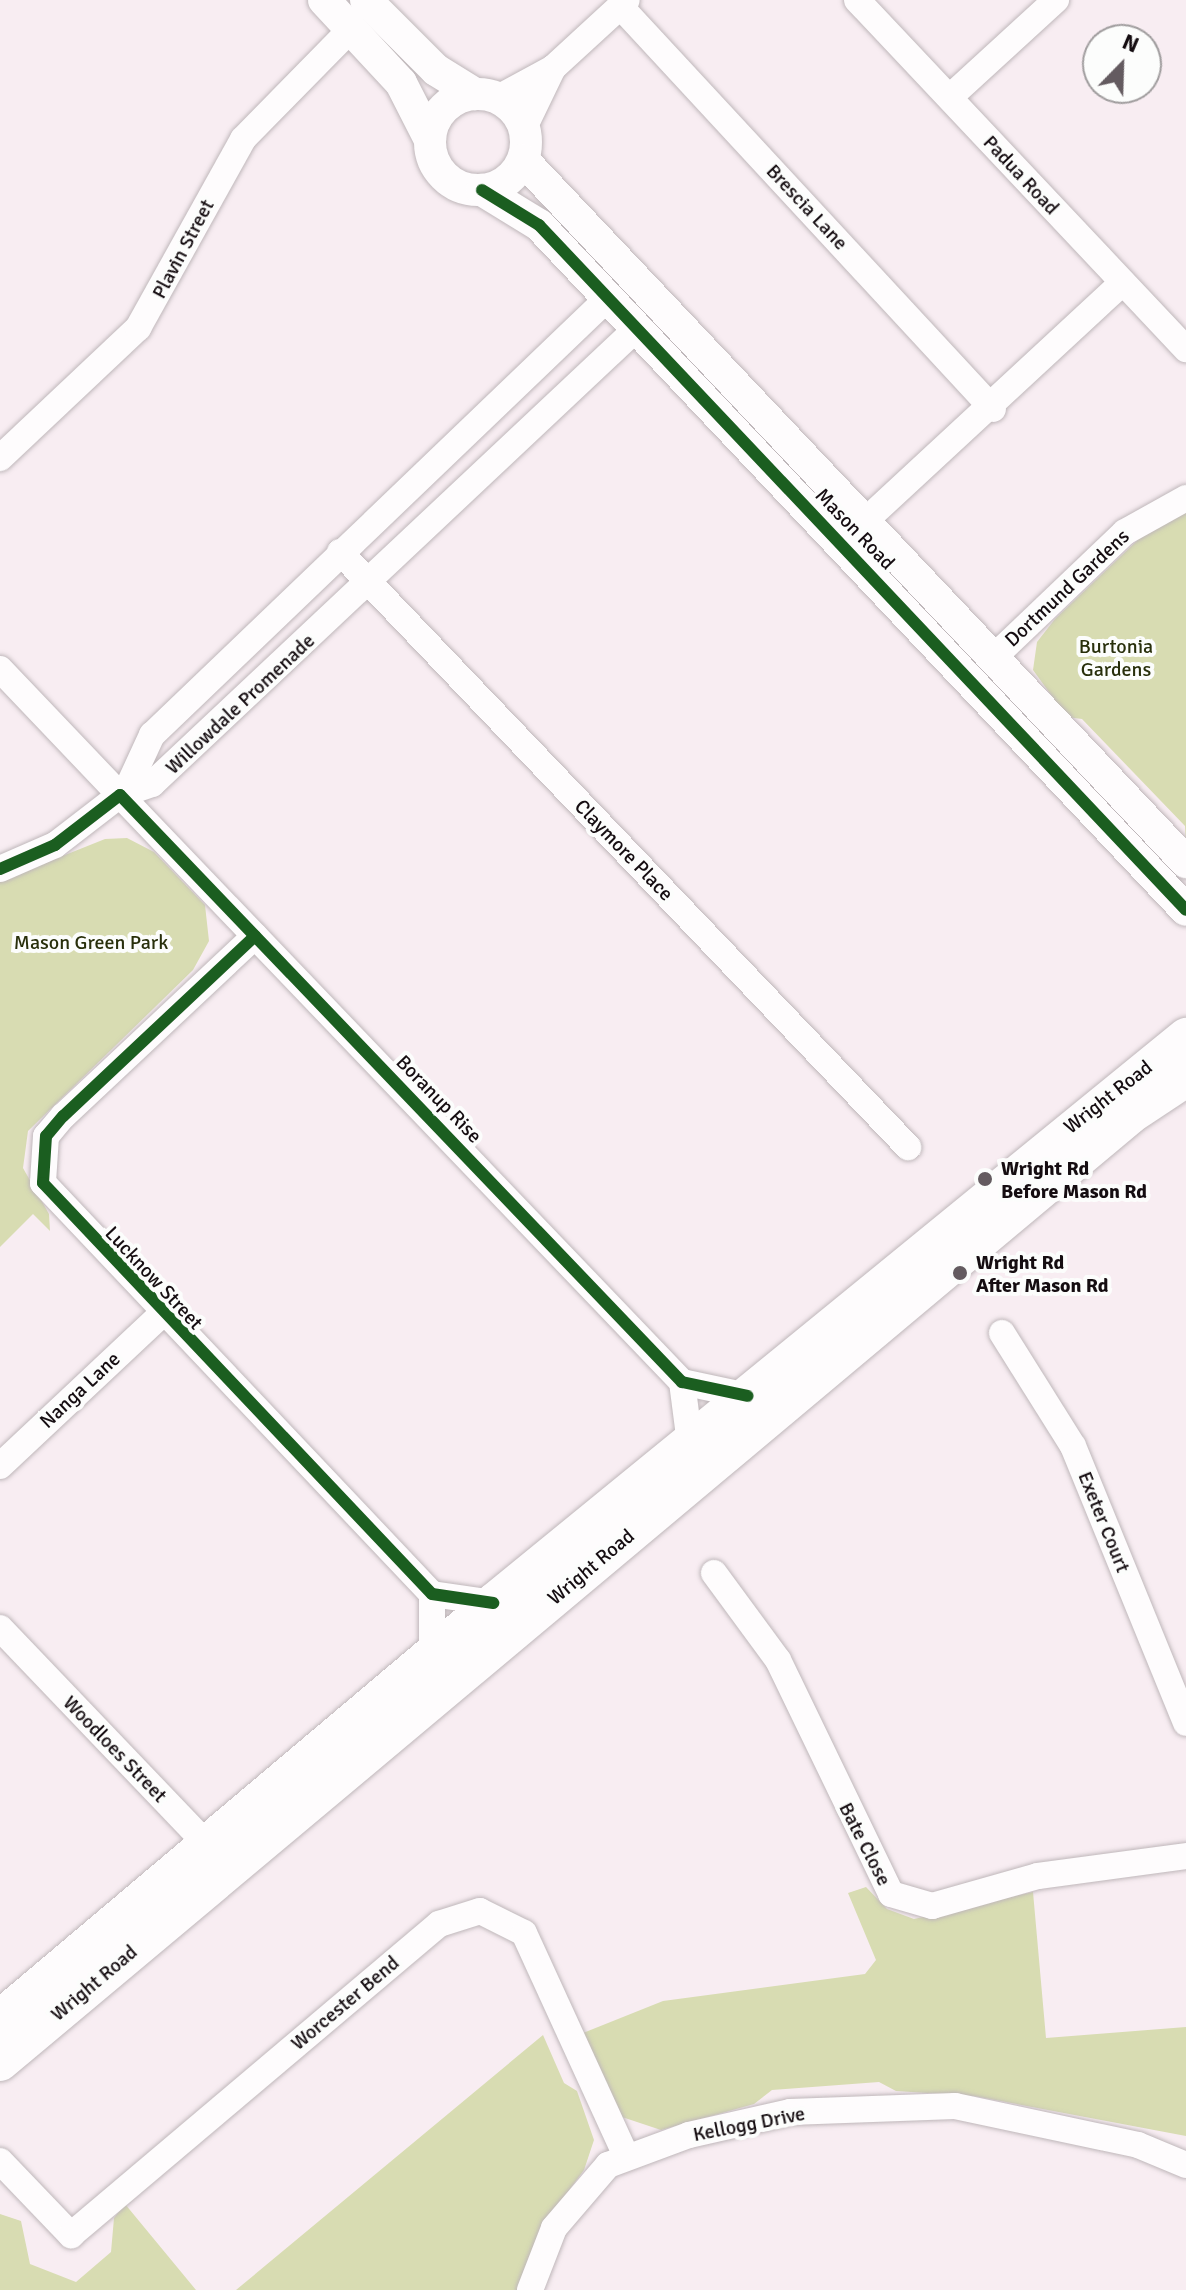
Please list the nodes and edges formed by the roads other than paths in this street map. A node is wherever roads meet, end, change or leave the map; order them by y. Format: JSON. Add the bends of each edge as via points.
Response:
{"nodes":[{"id":1,"x":324,"y":0,"type":"edge"},
{"id":2,"x":857,"y":0,"type":"edge"},
{"id":3,"x":1056,"y":0,"type":"edge"},
{"id":4,"x":624,"y":3,"type":"edge"},
{"id":5,"x":359,"y":14,"type":"edge"},
{"id":6,"x":553,"y":68,"type":"junction"},
{"id":7,"x":486,"y":96,"type":"junction"},
{"id":8,"x":950,"y":97,"type":"junction"},
{"id":9,"x":524,"y":128,"type":"junction"},
{"id":10,"x":430,"y":140,"type":"junction"},
{"id":11,"x":523,"y":160,"type":"junction"},
{"id":12,"x":482,"y":190,"type":"junction"},
{"id":13,"x":1122,"y":283,"type":"junction"},
{"id":14,"x":608,"y":298,"type":"junction"},
{"id":15,"x":637,"y":328,"type":"junction"},
{"id":16,"x":1186,"y":349,"type":"edge"},
{"id":17,"x":993,"y":409,"type":"junction"},
{"id":18,"x":0,"y":458,"type":"edge"},
{"id":19,"x":1186,"y":498,"type":"edge"},
{"id":20,"x":864,"y":522,"type":"junction"},
{"id":21,"x":340,"y":552,"type":"junction"},
{"id":22,"x":369,"y":582,"type":"junction"},
{"id":23,"x":993,"y":658,"type":"junction"},
{"id":24,"x":0,"y":669,"type":"edge"},
{"id":25,"x":124,"y":792,"type":"junction"},
{"id":26,"x":1186,"y":862,"type":"edge"},
{"id":27,"x":0,"y":869,"type":"edge"},
{"id":28,"x":1186,"y":910,"type":"edge"},
{"id":29,"x":255,"y":936,"type":"junction"},
{"id":30,"x":1186,"y":1037,"type":"edge"},
{"id":31,"x":1186,"y":1078,"type":"edge"},
{"id":32,"x":908,"y":1147,"type":"dead end"},
{"id":33,"x":161,"y":1315,"type":"junction"},
{"id":34,"x":1002,"y":1333,"type":"dead end"},
{"id":35,"x":682,"y":1382,"type":"junction"},
{"id":36,"x":748,"y":1396,"type":"junction"},
{"id":37,"x":690,"y":1444,"type":"junction"},
{"id":38,"x":0,"y":1466,"type":"edge"},
{"id":39,"x":714,"y":1573,"type":"dead end"},
{"id":40,"x":432,"y":1594,"type":"junction"},
{"id":41,"x":493,"y":1603,"type":"junction"},
{"id":42,"x":0,"y":1628,"type":"edge"},
{"id":43,"x":432,"y":1654,"type":"junction"},
{"id":44,"x":1186,"y":1723,"type":"edge"},
{"id":45,"x":218,"y":1856,"type":"junction"},
{"id":46,"x":1186,"y":1856,"type":"edge"},
{"id":47,"x":0,"y":2019,"type":"edge"},
{"id":48,"x":0,"y":2062,"type":"edge"},
{"id":49,"x":1138,"y":2145,"type":"junction"},
{"id":50,"x":1186,"y":2147,"type":"edge"},
{"id":51,"x":626,"y":2156,"type":"junction"},
{"id":52,"x":0,"y":2161,"type":"edge"},
{"id":53,"x":1186,"y":2165,"type":"edge"},
{"id":54,"x":530,"y":2290,"type":"edge"}],
"edges":[{"from":1,"to":5,"type":"street"},
{"from":2,"to":8,"type":"street","name":"Padua Road"},
{"from":3,"to":8,"type":"street"},
{"from":4,"to":6,"type":"street"},
{"from":4,"to":17,"type":"street","name":"Brescia Lane"},
{"from":5,"to":7,"type":"street","via":[[436,70]]},
{"from":5,"to":10,"type":"street"},
{"from":5,"to":18,"type":"street","name":"Plavin Street","via":[[243,139],[138,328]]},
{"from":6,"to":7,"type":"street"},
{"from":6,"to":9,"type":"street"},
{"from":7,"to":9,"type":"street"},
{"from":7,"to":10,"type":"street","via":[[440,113]]},
{"from":8,"to":13,"type":"street","name":"Padua Road"},
{"from":9,"to":11,"type":"street"},
{"from":10,"to":12,"type":"street","via":[[445,177]]},
{"from":11,"to":12,"type":"street","via":[[507,181]]},
{"from":11,"to":20,"type":"street","name":"Mason Road"},
{"from":12,"to":14,"type":"street","name":"Mason Road","via":[[539,225]]},
{"from":13,"to":16,"type":"street","name":"Padua Road"},
{"from":13,"to":17,"type":"street"},
{"from":14,"to":15,"type":"street","name":"Mason Road"},
{"from":14,"to":21,"type":"street","name":"Willowdale Promenade"},
{"from":15,"to":22,"type":"street","name":"Willowdale Promenade"},
{"from":15,"to":28,"type":"street","name":"Mason Road"},
{"from":17,"to":20,"type":"street"},
{"from":19,"to":23,"type":"street","name":"Dortmund Gardens","via":[[1125,532]]},
{"from":20,"to":23,"type":"street","name":"Mason Road"},
{"from":21,"to":22,"type":"street","name":"Claymore Place"},
{"from":21,"to":25,"type":"street","name":"Willowdale Promenade","via":[[152,735]]},
{"from":22,"to":25,"type":"street","name":"Willowdale Promenade","via":[[167,774]]},
{"from":22,"to":32,"type":"street","name":"Claymore Place"},
{"from":23,"to":26,"type":"street","name":"Mason Road"},
{"from":24,"to":25,"type":"street","name":"Boranup Rise"},
{"from":25,"to":27,"type":"street","name":"Willowdale Promenade","via":[[55,845]]},
{"from":25,"to":29,"type":"street","name":"Boranup Rise"},
{"from":29,"to":33,"type":"street","name":"Lucknow Street","via":[[63,1116],[43,1150],[43,1183],[56,1203]]},
{"from":29,"to":35,"type":"street","name":"Boranup Rise"},
{"from":30,"to":36,"type":"main road","name":"Wright Road"},
{"from":31,"to":45,"type":"main road","name":"Wright Road","via":[[1130,1115]]},
{"from":33,"to":38,"type":"street","name":"Nanga Lane"},
{"from":33,"to":40,"type":"street","name":"Lucknow Street"},
{"from":34,"to":44,"type":"street","name":"Exeter Court","via":[[1073,1446]]},
{"from":35,"to":36,"type":"street"},
{"from":35,"to":37,"type":"street"},
{"from":36,"to":37,"type":"main road","name":"Wright Road"},
{"from":37,"to":41,"type":"main road","name":"Wright Road"},
{"from":39,"to":46,"type":"street","name":"Bate Close","via":[[778,1660],[891,1894],[932,1906],[1038,1876]]},
{"from":40,"to":41,"type":"street"},
{"from":40,"to":43,"type":"street"},
{"from":41,"to":43,"type":"main road","name":"Wright Road"},
{"from":42,"to":45,"type":"street","name":"Woodloes Street"},
{"from":43,"to":45,"type":"main road","name":"Wright Road"},
{"from":45,"to":47,"type":"main road","name":"Wright Road"},
{"from":45,"to":48,"type":"main road","name":"Wright Road"},
{"from":49,"to":50,"type":"street","name":"Kellogg Drive"},
{"from":49,"to":51,"type":"street","name":"Kellogg Drive","via":[[955,2106],[790,2112]]},
{"from":49,"to":53,"type":"street","name":"Kellogg Drive"},
{"from":51,"to":52,"type":"street","name":"Worcester Bend","via":[[524,1933],[480,1911],[439,1924],[71,2235]]},
{"from":51,"to":54,"type":"street","name":"Kellogg Drive","via":[[570,2205]]}]}
